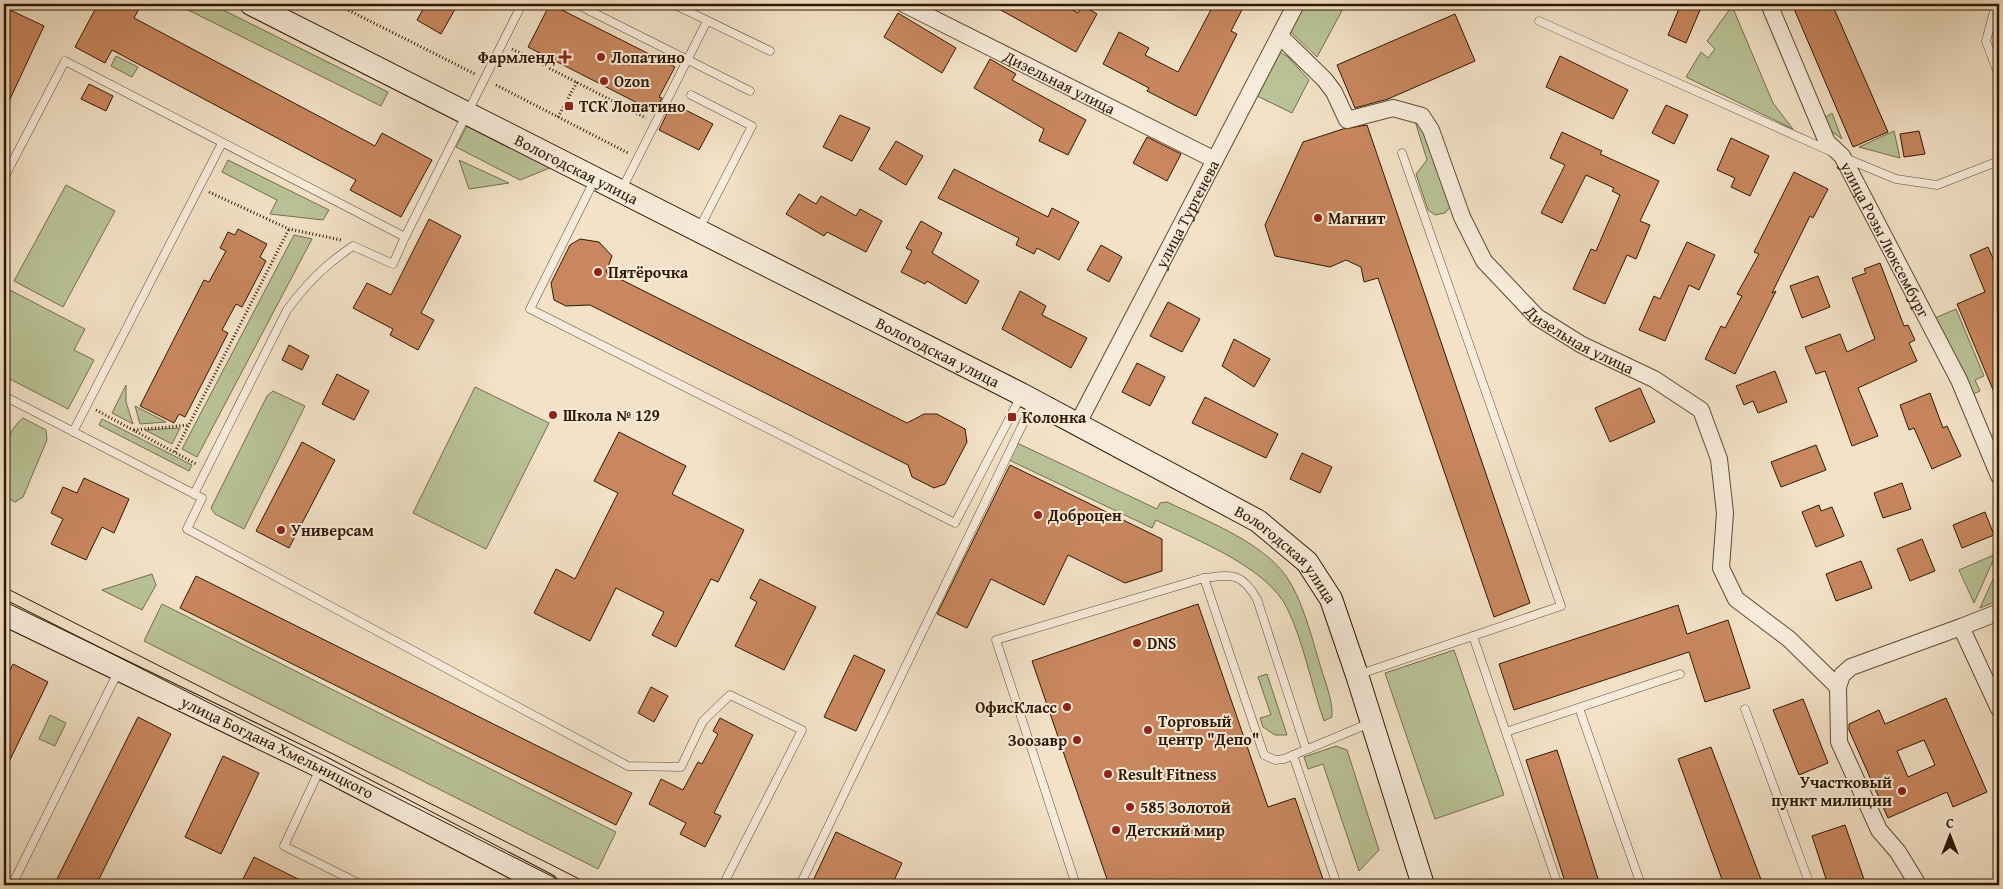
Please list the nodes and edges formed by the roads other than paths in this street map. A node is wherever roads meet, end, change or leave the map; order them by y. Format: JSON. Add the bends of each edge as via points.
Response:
{"nodes":[{"id":1,"x":251,"y":4,"type":"edge"},
{"id":2,"x":522,"y":4,"type":"edge"},
{"id":3,"x":576,"y":4,"type":"edge"},
{"id":4,"x":673,"y":4,"type":"edge"},
{"id":5,"x":904,"y":4,"type":"edge"},
{"id":6,"x":1296,"y":4,"type":"edge"},
{"id":7,"x":1769,"y":4,"type":"edge"},
{"id":8,"x":1996,"y":4,"type":"edge"},
{"id":9,"x":706,"y":21,"type":"junction"},
{"id":10,"x":1539,"y":21,"type":"dead end"},
{"id":11,"x":1280,"y":36,"type":"junction"},
{"id":12,"x":770,"y":51,"type":"dead end"},
{"id":13,"x":687,"y":60,"type":"junction"},
{"id":14,"x":1999,"y":76,"type":"edge"},
{"id":15,"x":750,"y":91,"type":"dead end"},
{"id":16,"x":691,"y":96,"type":"dead end"},
{"id":17,"x":468,"y":114,"type":"junction"},
{"id":18,"x":222,"y":143,"type":"junction"},
{"id":19,"x":1402,"y":153,"type":"dead end"},
{"id":20,"x":1842,"y":156,"type":"junction"},
{"id":21,"x":1215,"y":160,"type":"junction"},
{"id":22,"x":1999,"y":162,"type":"edge"},
{"id":23,"x":4,"y":178,"type":"edge"},
{"id":24,"x":596,"y":178,"type":"junction"},
{"id":25,"x":621,"y":191,"type":"junction"},
{"id":26,"x":698,"y":231,"type":"junction"},
{"id":27,"x":405,"y":237,"type":"junction"},
{"id":28,"x":4,"y":396,"type":"edge"},
{"id":29,"x":1028,"y":397,"type":"junction"},
{"id":30,"x":1077,"y":425,"type":"junction"},
{"id":31,"x":73,"y":432,"type":"junction"},
{"id":32,"x":1999,"y":476,"type":"edge"},
{"id":33,"x":194,"y":494,"type":"junction"},
{"id":34,"x":1204,"y":578,"type":"junction"},
{"id":35,"x":1999,"y":612,"type":"edge"},
{"id":36,"x":4,"y":614,"type":"edge"},
{"id":37,"x":1961,"y":627,"type":"junction"},
{"id":38,"x":1473,"y":636,"type":"junction"},
{"id":39,"x":119,"y":670,"type":"junction"},
{"id":40,"x":1680,"y":674,"type":"dead end"},
{"id":41,"x":1357,"y":675,"type":"junction"},
{"id":42,"x":1838,"y":687,"type":"junction"},
{"id":43,"x":1579,"y":708,"type":"junction"},
{"id":44,"x":1745,"y":709,"type":"dead end"},
{"id":45,"x":1999,"y":709,"type":"edge"},
{"id":46,"x":1372,"y":722,"type":"junction"},
{"id":47,"x":1506,"y":732,"type":"junction"},
{"id":48,"x":1306,"y":750,"type":"junction"},
{"id":49,"x":1293,"y":755,"type":"junction"},
{"id":50,"x":321,"y":767,"type":"junction"},
{"id":51,"x":12,"y":885,"type":"edge"},
{"id":52,"x":362,"y":885,"type":"edge"},
{"id":53,"x":547,"y":885,"type":"edge"},
{"id":54,"x":723,"y":885,"type":"edge"},
{"id":55,"x":800,"y":885,"type":"edge"},
{"id":56,"x":1076,"y":885,"type":"edge"},
{"id":57,"x":1337,"y":885,"type":"edge"},
{"id":58,"x":1423,"y":885,"type":"edge"},
{"id":59,"x":1558,"y":885,"type":"edge"},
{"id":60,"x":1641,"y":885,"type":"edge"},
{"id":61,"x":1810,"y":885,"type":"edge"},
{"id":62,"x":1918,"y":885,"type":"edge"}],
"edges":[{"from":1,"to":17,"type":"main road","name":"Вологодская улица"},
{"from":2,"to":17,"type":"lane"},
{"from":3,"to":13,"type":"lane"},
{"from":4,"to":9,"type":"lane"},
{"from":5,"to":21,"type":"street","name":"Дизельная улица"},
{"from":6,"to":11,"type":"street","name":"улица Тургенева"},
{"from":7,"to":20,"type":"street","name":"улица Розы Люксембург","via":[[1827,142]]},
{"from":8,"to":14,"type":"lane","via":[[1986,41]]},
{"from":9,"to":12,"type":"lane"},
{"from":9,"to":13,"type":"lane"},
{"from":10,"to":20,"type":"lane"},
{"from":11,"to":21,"type":"street","name":"улица Тургенева"},
{"from":11,"to":42,"type":"street","name":"Дизельная улица","via":[[1325,80],[1347,120],[1393,108],[1422,116],[1431,130],[1462,217],[1484,261],[1537,317],[1582,345],[1654,379],[1701,410],[1719,459],[1725,513],[1721,568],[1736,599],[1788,639]]},
{"from":13,"to":15,"type":"lane"},
{"from":13,"to":25,"type":"lane"},
{"from":16,"to":26,"type":"lane","via":[[752,126]]},
{"from":17,"to":24,"type":"main road","name":"Вологодская улица"},
{"from":17,"to":27,"type":"lane"},
{"from":18,"to":23,"type":"lane","via":[[65,61]]},
{"from":18,"to":27,"type":"lane"},
{"from":18,"to":31,"type":"lane"},
{"from":19,"to":38,"type":"lane","via":[[1561,606]]},
{"from":20,"to":22,"type":"lane","via":[[1896,179],[1937,184]]},
{"from":20,"to":32,"type":"street","name":"улица Розы Люксембург","via":[[1959,380]]},
{"from":21,"to":30,"type":"street","name":"улица Тургенева"},
{"from":24,"to":25,"type":"main road","name":"Вологодская улица"},
{"from":24,"to":29,"type":"lane","via":[[530,309],[955,523]]},
{"from":25,"to":26,"type":"main road","name":"Вологодская улица"},
{"from":26,"to":29,"type":"main road","name":"Вологодская улица"},
{"from":27,"to":33,"type":"lane","via":[[393,264],[353,246],[306,284],[288,310]]},
{"from":28,"to":31,"type":"lane"},
{"from":29,"to":30,"type":"main road","name":"Вологодская улица"},
{"from":29,"to":55,"type":"lane"},
{"from":30,"to":41,"type":"main road","name":"Вологодская улица","via":[[1258,521],[1307,562],[1331,599]]},
{"from":31,"to":33,"type":"lane"},
{"from":33,"to":54,"type":"lane","via":[[202,498],[187,529],[628,766],[681,766],[703,721],[730,695],[802,730]]},
{"from":34,"to":48,"type":"lane","via":[[1235,575],[1248,584],[1258,599]]},
{"from":34,"to":49,"type":"lane","via":[[1264,755],[1275,760]]},
{"from":34,"to":56,"type":"lane","via":[[996,640]]},
{"from":35,"to":37,"type":"street"},
{"from":36,"to":39,"type":"main road","name":"улица Богдана Хмельницкого"},
{"from":37,"to":42,"type":"street","via":[[1851,667],[1842,675]]},
{"from":37,"to":45,"type":"street"},
{"from":38,"to":41,"type":"lane"},
{"from":38,"to":47,"type":"lane"},
{"from":39,"to":50,"type":"main road","name":"улица Богдана Хмельницкого"},
{"from":39,"to":51,"type":"lane"},
{"from":40,"to":43,"type":"lane"},
{"from":41,"to":46,"type":"main road","name":"Вологодская улица"},
{"from":42,"to":62,"type":"street","via":[[1839,742],[1879,830],[1898,852]]},
{"from":43,"to":47,"type":"lane"},
{"from":43,"to":60,"type":"lane"},
{"from":44,"to":61,"type":"lane"},
{"from":46,"to":48,"type":"lane"},
{"from":46,"to":58,"type":"main road","name":"Вологодская улица"},
{"from":47,"to":59,"type":"lane"},
{"from":48,"to":49,"type":"lane"},
{"from":49,"to":57,"type":"lane"},
{"from":50,"to":52,"type":"lane","via":[[284,846]]},
{"from":50,"to":53,"type":"main road","name":"улица Богдана Хмельницкого"}]}
